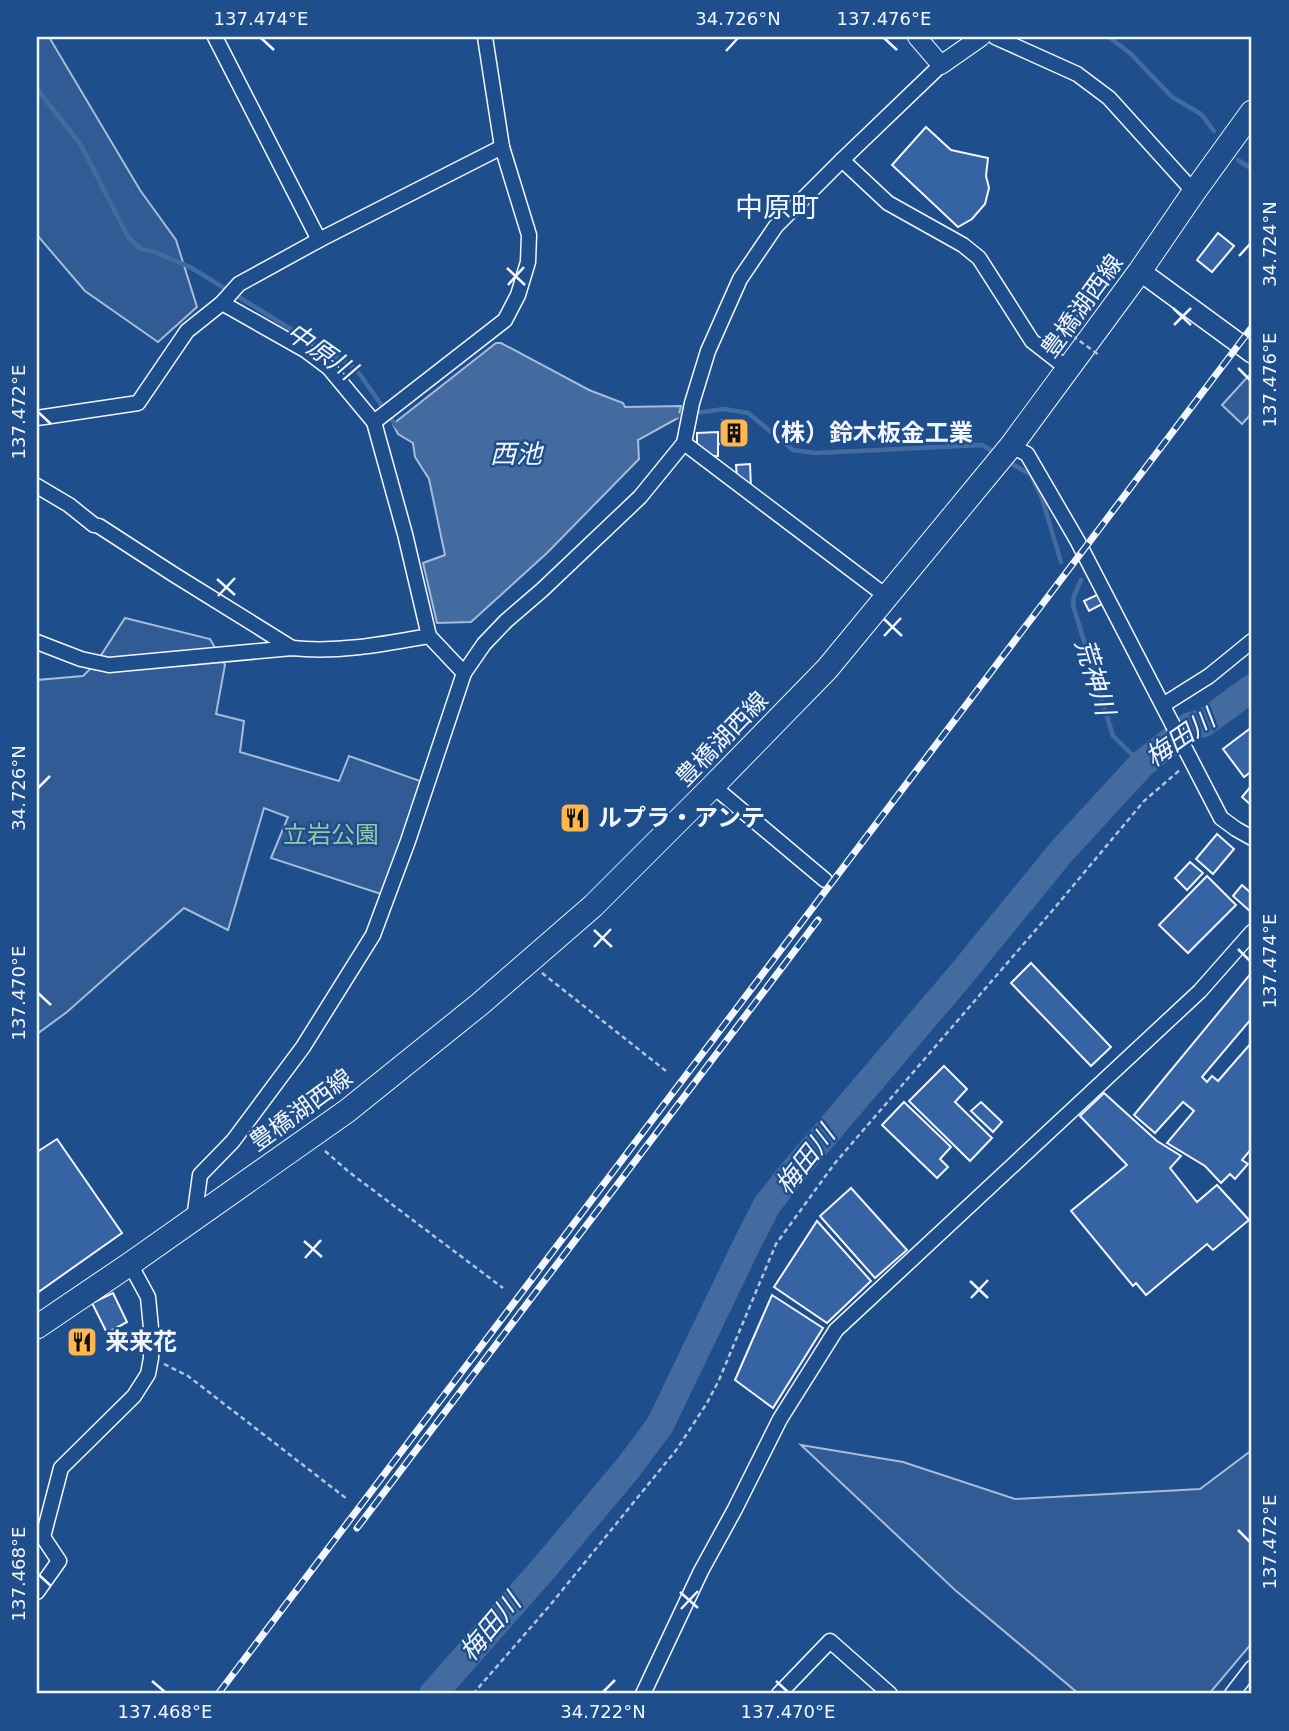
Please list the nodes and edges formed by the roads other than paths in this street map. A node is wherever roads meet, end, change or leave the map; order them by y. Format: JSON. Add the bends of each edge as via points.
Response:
{"nodes":[{"id":1,"x":215,"y":37,"type":"edge"},
{"id":2,"x":485,"y":37,"type":"edge"},
{"id":3,"x":917,"y":37,"type":"edge"},
{"id":4,"x":981,"y":37,"type":"edge"},
{"id":5,"x":995,"y":37,"type":"edge"},
{"id":6,"x":941,"y":65,"type":"junction"},
{"id":7,"x":1252,"y":112,"type":"edge"},
{"id":8,"x":502,"y":147,"type":"junction"},
{"id":9,"x":842,"y":160,"type":"junction"},
{"id":10,"x":1194,"y":192,"type":"junction"},
{"id":11,"x":319,"y":240,"type":"junction"},
{"id":12,"x":1140,"y":271,"type":"junction"},
{"id":13,"x":224,"y":300,"type":"junction"},
{"id":14,"x":1252,"y":354,"type":"edge"},
{"id":15,"x":1068,"y":369,"type":"junction"},
{"id":16,"x":37,"y":418,"type":"edge"},
{"id":17,"x":377,"y":420,"type":"junction"},
{"id":18,"x":684,"y":443,"type":"junction"},
{"id":19,"x":1003,"y":455,"type":"junction"},
{"id":20,"x":37,"y":486,"type":"edge"},
{"id":21,"x":886,"y":596,"type":"junction"},
{"id":22,"x":429,"y":636,"type":"junction"},
{"id":23,"x":1252,"y":641,"type":"edge"},
{"id":24,"x":37,"y":642,"type":"edge"},
{"id":25,"x":292,"y":648,"type":"junction"},
{"id":26,"x":464,"y":673,"type":"junction"},
{"id":27,"x":1165,"y":709,"type":"junction"},
{"id":28,"x":713,"y":786,"type":"junction"},
{"id":29,"x":1252,"y":838,"type":"edge"},
{"id":30,"x":825,"y":880,"type":"dead end"},
{"id":31,"x":1252,"y":932,"type":"edge"},
{"id":32,"x":194,"y":1219,"type":"junction"},
{"id":33,"x":130,"y":1264,"type":"junction"},
{"id":34,"x":37,"y":1327,"type":"edge"},
{"id":35,"x":37,"y":1592,"type":"edge"},
{"id":36,"x":1252,"y":1668,"type":"edge"},
{"id":37,"x":643,"y":1694,"type":"edge"},
{"id":38,"x":779,"y":1694,"type":"edge"},
{"id":39,"x":890,"y":1694,"type":"edge"},
{"id":40,"x":1232,"y":1694,"type":"edge"}],
"edges":[{"from":1,"to":11,"type":"street"},
{"from":2,"to":8,"type":"street"},
{"from":3,"to":6,"type":"street"},
{"from":4,"to":6,"type":"street"},
{"from":5,"to":10,"type":"street","via":[[1077,74],[1109,98]]},
{"from":6,"to":9,"type":"street"},
{"from":7,"to":10,"type":"main road","name":"豊橋湖西線"},
{"from":8,"to":11,"type":"street"},
{"from":8,"to":17,"type":"street","via":[[529,235],[528,262],[518,295],[505,320]]},
{"from":9,"to":15,"type":"street","via":[[888,203],[979,258],[1032,341]]},
{"from":9,"to":18,"type":"street","via":[[776,226],[740,279],[708,351]]},
{"from":10,"to":12,"type":"main road","name":"豊橋湖西線"},
{"from":11,"to":13,"type":"street","via":[[238,285]]},
{"from":12,"to":14,"type":"main road"},
{"from":12,"to":15,"type":"main road","name":"豊橋湖西線"},
{"from":13,"to":16,"type":"street","via":[[187,331],[138,403]]},
{"from":13,"to":17,"type":"street","via":[[321,362]]},
{"from":15,"to":19,"type":"main road","name":"豊橋湖西線"},
{"from":17,"to":22,"type":"street"},
{"from":18,"to":21,"type":"street"},
{"from":18,"to":26,"type":"street","via":[[640,497],[506,621]]},
{"from":19,"to":21,"type":"main road","name":"豊橋湖西線"},
{"from":19,"to":27,"type":"street","via":[[1027,454]]},
{"from":20,"to":25,"type":"street"},
{"from":21,"to":28,"type":"main road","name":"豊橋湖西線","via":[[827,669]]},
{"from":22,"to":25,"type":"street","via":[[317,651]]},
{"from":22,"to":26,"type":"street"},
{"from":23,"to":27,"type":"street"},
{"from":24,"to":25,"type":"street","via":[[109,665]]},
{"from":26,"to":32,"type":"street","via":[[373,935],[303,1047],[233,1141],[200,1175]]},
{"from":27,"to":29,"type":"street","via":[[1220,818]]},
{"from":28,"to":30,"type":"street"},
{"from":28,"to":32,"type":"main road","name":"豊橋湖西線","via":[[593,906],[480,1004],[347,1111]]},
{"from":31,"to":37,"type":"street","via":[[1200,991],[836,1330],[780,1419]]},
{"from":32,"to":33,"type":"main road","name":"豊橋湖西線"},
{"from":33,"to":34,"type":"main road","name":"豊橋湖西線"},
{"from":33,"to":35,"type":"street","via":[[148,1297],[148,1374],[134,1396],[61,1468],[43,1537],[59,1561]]},
{"from":36,"to":40,"type":"street"},
{"from":38,"to":39,"type":"street","via":[[830,1641]]}]}
